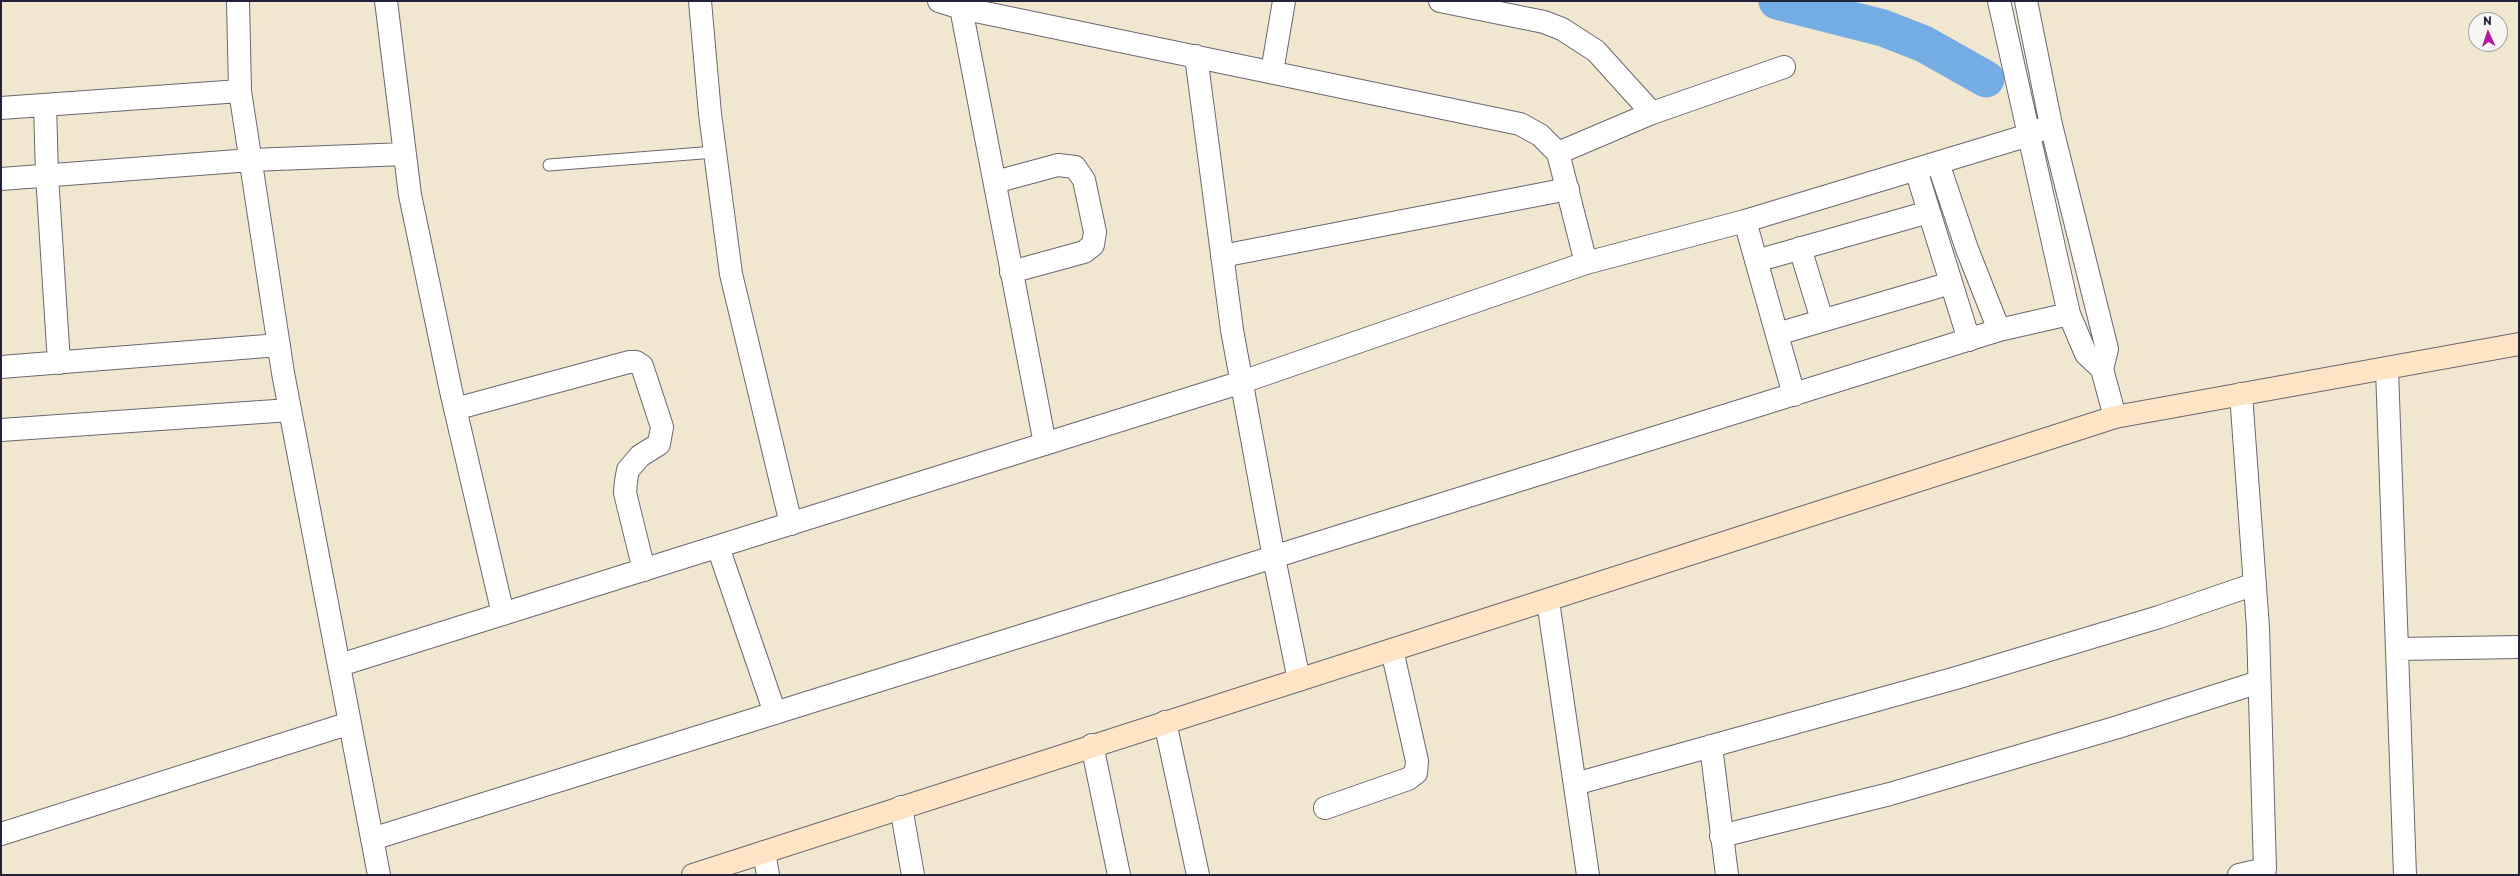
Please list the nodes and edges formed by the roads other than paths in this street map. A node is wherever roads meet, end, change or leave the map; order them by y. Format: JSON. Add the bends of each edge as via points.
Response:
{"nodes":[{"id":1,"x":238,"y":1,"type":"edge"},
{"id":2,"x":386,"y":1,"type":"edge"},
{"id":3,"x":700,"y":1,"type":"edge"},
{"id":4,"x":939,"y":1,"type":"edge"},
{"id":5,"x":1284,"y":1,"type":"edge"},
{"id":6,"x":1440,"y":1,"type":"edge"},
{"id":7,"x":1999,"y":1,"type":"edge"},
{"id":8,"x":2026,"y":1,"type":"edge"},
{"id":9,"x":961,"y":8,"type":"junction"},
{"id":10,"x":1196,"y":56,"type":"junction"},
{"id":11,"x":1784,"y":67,"type":"dead end"},
{"id":12,"x":1272,"y":72,"type":"junction"},
{"id":13,"x":240,"y":91,"type":"junction"},
{"id":14,"x":46,"y":105,"type":"junction"},
{"id":15,"x":1,"y":108,"type":"edge"},
{"id":16,"x":1652,"y":113,"type":"junction"},
{"id":17,"x":2051,"y":125,"type":"junction"},
{"id":18,"x":2029,"y":135,"type":"junction"},
{"id":19,"x":715,"y":152,"type":"junction"},
{"id":20,"x":1558,"y":153,"type":"junction"},
{"id":21,"x":405,"y":154,"type":"junction"},
{"id":22,"x":251,"y":160,"type":"junction"},
{"id":23,"x":1938,"y":163,"type":"junction"},
{"id":24,"x":549,"y":165,"type":"dead end"},
{"id":25,"x":1916,"y":170,"type":"junction"},
{"id":26,"x":47,"y":176,"type":"junction"},
{"id":27,"x":1,"y":179,"type":"edge"},
{"id":28,"x":995,"y":182,"type":"junction"},
{"id":29,"x":1568,"y":189,"type":"junction"},
{"id":30,"x":1929,"y":212,"type":"junction"},
{"id":31,"x":1745,"y":221,"type":"junction"},
{"id":32,"x":1800,"y":248,"type":"junction"},
{"id":33,"x":1222,"y":256,"type":"junction"},
{"id":34,"x":1756,"y":261,"type":"junction"},
{"id":35,"x":1586,"y":264,"type":"junction"},
{"id":36,"x":1012,"y":272,"type":"junction"},
{"id":37,"x":1951,"y":282,"type":"junction"},
{"id":38,"x":2069,"y":314,"type":"junction"},
{"id":39,"x":1822,"y":320,"type":"junction"},
{"id":40,"x":1999,"y":330,"type":"junction"},
{"id":41,"x":1777,"y":334,"type":"junction"},
{"id":42,"x":1969,"y":340,"type":"junction"},
{"id":43,"x":2519,"y":344,"type":"edge"},
{"id":44,"x":278,"y":345,"type":"junction"},
{"id":45,"x":59,"y":363,"type":"junction"},
{"id":46,"x":1,"y":367,"type":"edge"},
{"id":47,"x":2102,"y":369,"type":"junction"},
{"id":48,"x":2387,"y":369,"type":"junction"},
{"id":49,"x":1242,"y":382,"type":"junction"},
{"id":50,"x":2241,"y":394,"type":"junction"},
{"id":51,"x":1794,"y":395,"type":"junction"},
{"id":52,"x":455,"y":409,"type":"junction"},
{"id":53,"x":290,"y":410,"type":"junction"},
{"id":54,"x":2115,"y":417,"type":"junction"},
{"id":55,"x":1,"y":430,"type":"edge"},
{"id":56,"x":1044,"y":444,"type":"junction"},
{"id":57,"x":791,"y":524,"type":"junction"},
{"id":58,"x":718,"y":547,"type":"junction"},
{"id":59,"x":1274,"y":558,"type":"junction"},
{"id":60,"x":644,"y":570,"type":"junction"},
{"id":61,"x":2255,"y":584,"type":"junction"},
{"id":62,"x":1548,"y":601,"type":"junction"},
{"id":63,"x":503,"y":614,"type":"junction"},
{"id":64,"x":2519,"y":647,"type":"edge"},
{"id":65,"x":2397,"y":649,"type":"junction"},
{"id":66,"x":1392,"y":650,"type":"junction"},
{"id":67,"x":340,"y":665,"type":"junction"},
{"id":68,"x":1299,"y":680,"type":"junction"},
{"id":69,"x":2259,"y":682,"type":"junction"},
{"id":70,"x":775,"y":713,"type":"junction"},
{"id":71,"x":1165,"y":722,"type":"junction"},
{"id":72,"x":350,"y":723,"type":"junction"},
{"id":73,"x":1092,"y":745,"type":"junction"},
{"id":74,"x":1711,"y":746,"type":"junction"},
{"id":75,"x":1575,"y":784,"type":"junction"},
{"id":76,"x":901,"y":807,"type":"junction"},
{"id":77,"x":1325,"y":808,"type":"dead end"},
{"id":78,"x":1,"y":834,"type":"edge"},
{"id":79,"x":1721,"y":836,"type":"junction"},
{"id":80,"x":372,"y":839,"type":"junction"},
{"id":81,"x":764,"y":852,"type":"junction"},
{"id":82,"x":2265,"y":872,"type":"edge"},
{"id":83,"x":379,"y":875,"type":"edge"},
{"id":84,"x":693,"y":875,"type":"edge"},
{"id":85,"x":768,"y":875,"type":"edge"},
{"id":86,"x":913,"y":875,"type":"edge"},
{"id":87,"x":1119,"y":875,"type":"edge"},
{"id":88,"x":1198,"y":875,"type":"edge"},
{"id":89,"x":1588,"y":875,"type":"edge"},
{"id":90,"x":1727,"y":875,"type":"edge"},
{"id":91,"x":2240,"y":875,"type":"edge"},
{"id":92,"x":2405,"y":875,"type":"edge"}],
"edges":[{"from":1,"to":13,"type":"street"},
{"from":2,"to":21,"type":"street"},
{"from":3,"to":19,"type":"street"},
{"from":4,"to":9,"type":"street"},
{"from":5,"to":12,"type":"street"},
{"from":6,"to":16,"type":"street","via":[[1544,22],[1562,29],[1596,51]]},
{"from":7,"to":18,"type":"street"},
{"from":8,"to":17,"type":"street"},
{"from":9,"to":10,"type":"street"},
{"from":9,"to":28,"type":"street"},
{"from":10,"to":12,"type":"street"},
{"from":10,"to":33,"type":"street"},
{"from":11,"to":16,"type":"street"},
{"from":12,"to":20,"type":"street","via":[[1520,124],[1540,135]]},
{"from":13,"to":14,"type":"street"},
{"from":13,"to":22,"type":"street"},
{"from":14,"to":15,"type":"street"},
{"from":14,"to":26,"type":"street"},
{"from":16,"to":20,"type":"street"},
{"from":17,"to":18,"type":"street"},
{"from":17,"to":47,"type":"street","via":[[2107,350]]},
{"from":18,"to":23,"type":"street"},
{"from":18,"to":38,"type":"street"},
{"from":19,"to":24,"type":"lane"},
{"from":19,"to":57,"type":"street","via":[[731,274]]},
{"from":20,"to":29,"type":"street"},
{"from":21,"to":22,"type":"street"},
{"from":21,"to":52,"type":"street","via":[[410,195]]},
{"from":22,"to":26,"type":"street"},
{"from":22,"to":44,"type":"street"},
{"from":23,"to":25,"type":"street"},
{"from":23,"to":40,"type":"street","via":[[1967,249]]},
{"from":25,"to":30,"type":"street"},
{"from":25,"to":31,"type":"street"},
{"from":26,"to":27,"type":"street"},
{"from":26,"to":45,"type":"street"},
{"from":28,"to":36,"type":"street"},
{"from":28,"to":36,"type":"street","via":[[1058,165],[1075,167],[1084,180],[1096,232],[1093,245],[1084,252]]},
{"from":29,"to":33,"type":"street"},
{"from":29,"to":35,"type":"street"},
{"from":30,"to":32,"type":"street"},
{"from":30,"to":37,"type":"street"},
{"from":31,"to":34,"type":"street"},
{"from":31,"to":35,"type":"street"},
{"from":32,"to":34,"type":"street"},
{"from":32,"to":39,"type":"street"},
{"from":33,"to":49,"type":"street"},
{"from":34,"to":41,"type":"street"},
{"from":35,"to":49,"type":"street"},
{"from":36,"to":56,"type":"street"},
{"from":37,"to":39,"type":"street"},
{"from":37,"to":42,"type":"street"},
{"from":38,"to":40,"type":"street"},
{"from":38,"to":47,"type":"street","via":[[2086,354]]},
{"from":39,"to":41,"type":"street"},
{"from":40,"to":42,"type":"street"},
{"from":41,"to":51,"type":"street"},
{"from":42,"to":51,"type":"street"},
{"from":43,"to":48,"type":"main road"},
{"from":44,"to":45,"type":"street"},
{"from":44,"to":53,"type":"street"},
{"from":45,"to":46,"type":"street"},
{"from":47,"to":54,"type":"street"},
{"from":48,"to":50,"type":"main road"},
{"from":48,"to":65,"type":"street"},
{"from":49,"to":56,"type":"street"},
{"from":49,"to":59,"type":"street"},
{"from":50,"to":54,"type":"main road"},
{"from":50,"to":61,"type":"street"},
{"from":51,"to":59,"type":"street"},
{"from":52,"to":60,"type":"street","via":[[629,362],[636,362],[642,366],[662,427],[660,444],[636,461],[628,470],[626,481],[625,493]]},
{"from":52,"to":63,"type":"street"},
{"from":53,"to":55,"type":"street"},
{"from":53,"to":67,"type":"street"},
{"from":54,"to":62,"type":"main road"},
{"from":56,"to":57,"type":"street"},
{"from":57,"to":58,"type":"street"},
{"from":58,"to":60,"type":"street"},
{"from":58,"to":70,"type":"street"},
{"from":59,"to":68,"type":"street"},
{"from":59,"to":70,"type":"street"},
{"from":60,"to":63,"type":"street"},
{"from":61,"to":69,"type":"street"},
{"from":61,"to":74,"type":"street","via":[[2159,617],[1956,678]]},
{"from":62,"to":66,"type":"main road"},
{"from":62,"to":75,"type":"street"},
{"from":63,"to":67,"type":"street"},
{"from":64,"to":65,"type":"street"},
{"from":65,"to":92,"type":"street"},
{"from":66,"to":68,"type":"main road"},
{"from":66,"to":77,"type":"street","via":[[1417,762],[1416,773],[1408,779]]},
{"from":67,"to":72,"type":"street"},
{"from":68,"to":71,"type":"main road"},
{"from":69,"to":79,"type":"street","via":[[2118,727],[1890,794]]},
{"from":69,"to":82,"type":"street"},
{"from":70,"to":80,"type":"street"},
{"from":71,"to":73,"type":"main road"},
{"from":71,"to":88,"type":"street"},
{"from":72,"to":78,"type":"street"},
{"from":72,"to":80,"type":"street"},
{"from":73,"to":76,"type":"main road"},
{"from":73,"to":87,"type":"street"},
{"from":74,"to":75,"type":"street"},
{"from":74,"to":79,"type":"street"},
{"from":75,"to":89,"type":"street"},
{"from":76,"to":81,"type":"main road"},
{"from":76,"to":86,"type":"street"},
{"from":79,"to":90,"type":"street"},
{"from":80,"to":83,"type":"street"},
{"from":81,"to":84,"type":"main road"},
{"from":81,"to":85,"type":"street"},
{"from":82,"to":91,"type":"street"}]}
